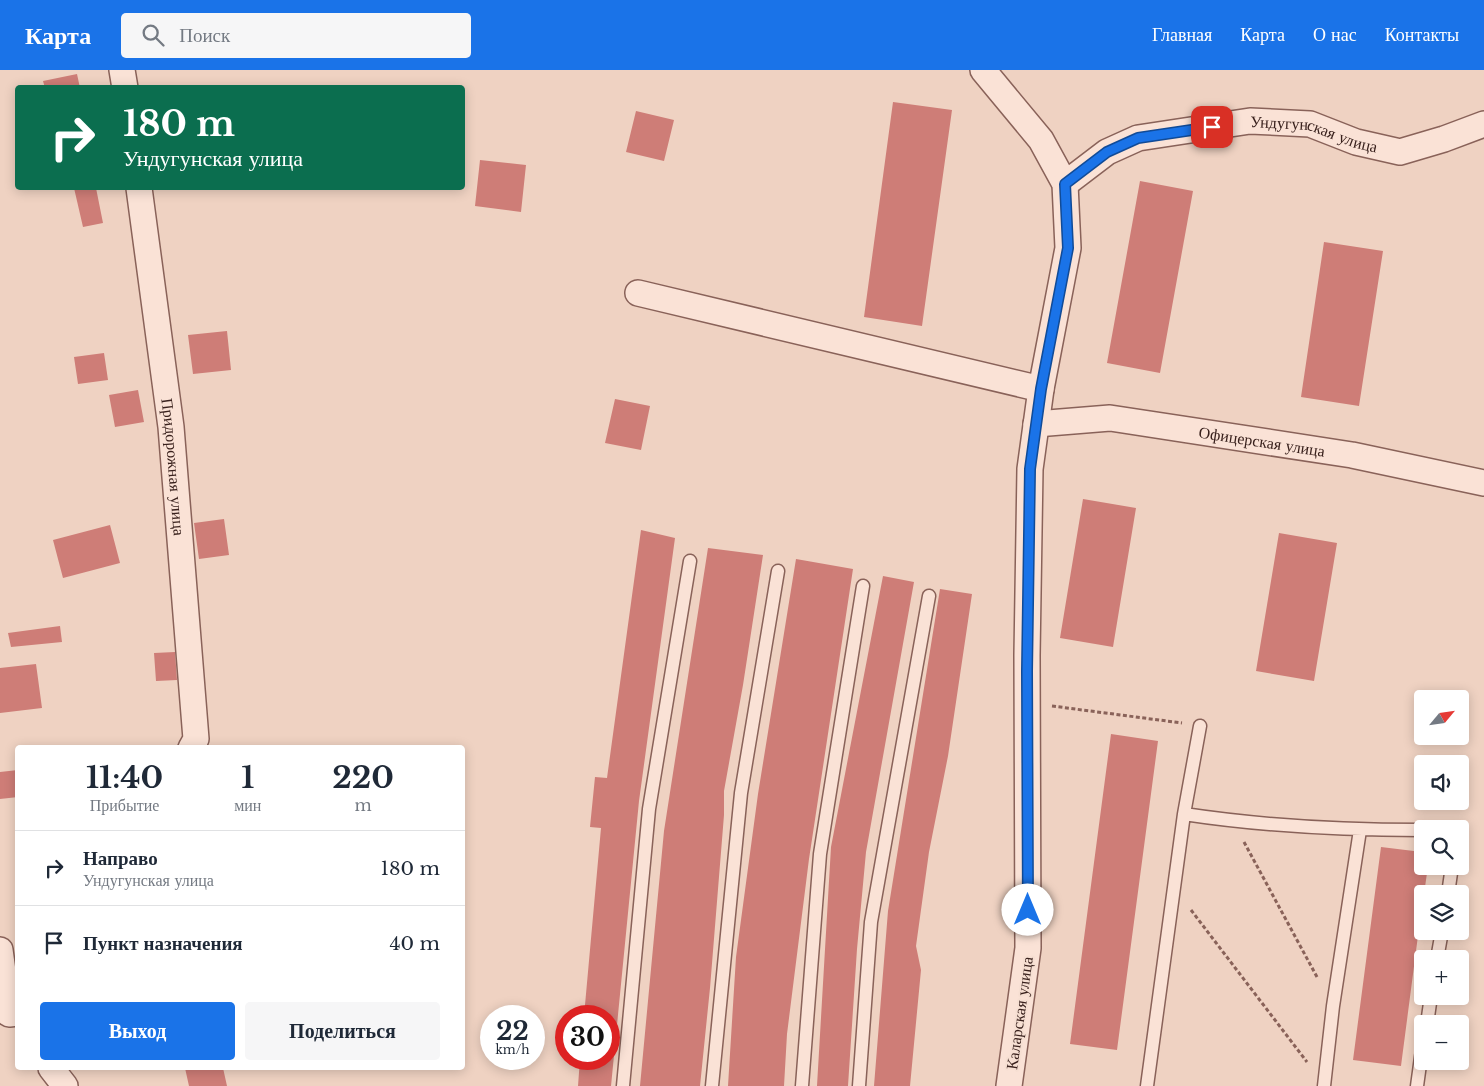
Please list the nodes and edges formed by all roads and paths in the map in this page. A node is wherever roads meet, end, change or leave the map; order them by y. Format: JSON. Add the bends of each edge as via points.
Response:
{"nodes":[{"id":1,"x":122,"y":70,"type":"edge"},
{"id":2,"x":983,"y":70,"type":"edge"},
{"id":3,"x":124,"y":85,"type":"edge"},
{"id":4,"x":1484,"y":124,"type":"edge"},
{"id":5,"x":1065,"y":184,"type":"junction"},
{"id":6,"x":139,"y":190,"type":"edge"},
{"id":7,"x":638,"y":293,"type":"dead end"},
{"id":8,"x":1041,"y":389,"type":"junction"},
{"id":9,"x":1036,"y":424,"type":"junction"},
{"id":10,"x":1484,"y":483,"type":"edge"},
{"id":11,"x":690,"y":561,"type":"dead end"},
{"id":12,"x":778,"y":571,"type":"dead end"},
{"id":13,"x":863,"y":586,"type":"dead end"},
{"id":14,"x":929,"y":596,"type":"dead end"},
{"id":15,"x":1027,"y":702,"type":"junction"},
{"id":16,"x":1200,"y":726,"type":"joint"},
{"id":17,"x":193,"y":745,"type":"edge"},
{"id":18,"x":1184,"y":814,"type":"junction"},
{"id":19,"x":1234,"y":822,"type":"junction"},
{"id":20,"x":1360,"y":830,"type":"junction"},
{"id":21,"x":1414,"y":830,"type":"edge"},
{"id":22,"x":1174,"y":889,"type":"junction"},
{"id":23,"x":0,"y":950,"type":"edge"},
{"id":24,"x":1333,"y":1006,"type":"junction"},
{"id":25,"x":11,"y":1014,"type":"edge"},
{"id":26,"x":53,"y":1070,"type":"edge"},
{"id":27,"x":1419,"y":1070,"type":"edge"},
{"id":28,"x":65,"y":1086,"type":"edge"},
{"id":29,"x":623,"y":1086,"type":"edge"},
{"id":30,"x":712,"y":1086,"type":"edge"},
{"id":31,"x":802,"y":1086,"type":"edge"},
{"id":32,"x":859,"y":1086,"type":"edge"},
{"id":33,"x":1009,"y":1086,"type":"edge"},
{"id":34,"x":1147,"y":1086,"type":"edge"},
{"id":35,"x":1327,"y":1086,"type":"edge"},
{"id":36,"x":1417,"y":1086,"type":"edge"}],
"edges":[{"from":1,"to":3,"type":"street"},
{"from":2,"to":5,"type":"street","name":"Каларская улица","via":[[1041,140]]},
{"from":4,"to":5,"type":"street","name":"Ундугунская улица","via":[[1400,152],[1356,142],[1310,124],[1250,121],[1138,138],[1107,152]]},
{"from":5,"to":8,"type":"street","name":"Каларская улица","via":[[1068,248]]},
{"from":6,"to":17,"type":"street","name":"Придорожная улица","via":[[171,427],[196,739]]},
{"from":7,"to":8,"type":"street"},
{"from":8,"to":9,"type":"street","name":"Каларская улица"},
{"from":9,"to":10,"type":"street","name":"Офицерская улица","via":[[1110,418],[1352,455]]},
{"from":9,"to":15,"type":"street","name":"Каларская улица","via":[[1030,469]]},
{"from":11,"to":29,"type":"lane","via":[[650,809]]},
{"from":12,"to":30,"type":"lane","via":[[741,794]]},
{"from":13,"to":31,"type":"lane","via":[[820,854]]},
{"from":14,"to":32,"type":"lane","via":[[871,922]]},
{"from":15,"to":16,"type":"path"},
{"from":15,"to":33,"type":"street","name":"Каларская улица","via":[[1028,948]]},
{"from":16,"to":18,"type":"lane"},
{"from":18,"to":19,"type":"lane"},
{"from":18,"to":22,"type":"lane"},
{"from":19,"to":20,"type":"lane"},
{"from":19,"to":24,"type":"path"},
{"from":20,"to":21,"type":"lane"},
{"from":20,"to":24,"type":"lane"},
{"from":22,"to":34,"type":"lane"},
{"from":22,"to":35,"type":"path"},
{"from":23,"to":25,"type":"street"},
{"from":24,"to":35,"type":"lane"},
{"from":26,"to":28,"type":"street"},
{"from":27,"to":36,"type":"lane"}]}
